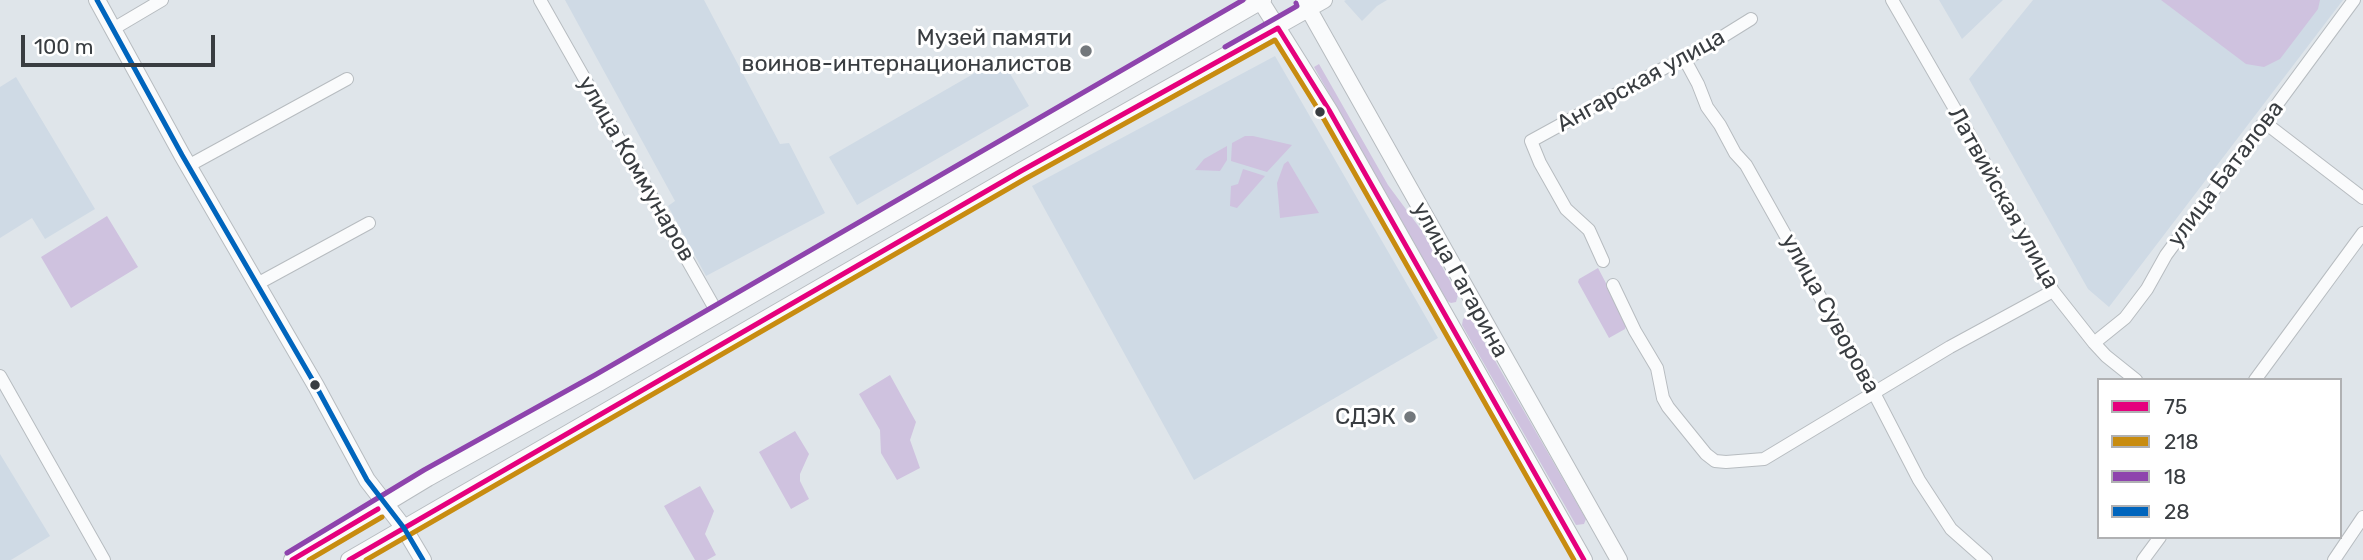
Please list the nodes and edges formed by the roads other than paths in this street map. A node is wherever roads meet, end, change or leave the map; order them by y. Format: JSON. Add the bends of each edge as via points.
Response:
{"nodes":[{"id":1,"x":97,"y":0,"type":"edge"},
{"id":2,"x":162,"y":0,"type":"edge"},
{"id":3,"x":540,"y":0,"type":"edge"},
{"id":4,"x":1261,"y":0,"type":"edge"},
{"id":5,"x":1324,"y":0,"type":"edge"},
{"id":6,"x":1892,"y":0,"type":"edge"},
{"id":7,"x":2354,"y":0,"type":"edge"},
{"id":8,"x":1306,"y":5,"type":"edge"},
{"id":9,"x":1751,"y":19,"type":"dead end"},
{"id":10,"x":1278,"y":28,"type":"junction"},
{"id":11,"x":113,"y":29,"type":"junction"},
{"id":12,"x":1685,"y":60,"type":"junction"},
{"id":13,"x":347,"y":79,"type":"dead end"},
{"id":14,"x":2264,"y":122,"type":"junction"},
{"id":15,"x":188,"y":166,"type":"junction"},
{"id":16,"x":2363,"y":198,"type":"edge"},
{"id":17,"x":369,"y":223,"type":"dead end"},
{"id":18,"x":2363,"y":233,"type":"edge"},
{"id":19,"x":856,"y":235,"type":"junction"},
{"id":20,"x":870,"y":259,"type":"junction"},
{"id":21,"x":1603,"y":261,"type":"dead end"},
{"id":22,"x":257,"y":284,"type":"junction"},
{"id":23,"x":1613,"y":285,"type":"dead end"},
{"id":24,"x":2053,"y":291,"type":"junction"},
{"id":25,"x":1473,"y":303,"type":"junction"},
{"id":26,"x":718,"y":314,"type":"junction"},
{"id":27,"x":1446,"y":318,"type":"junction"},
{"id":28,"x":730,"y":340,"type":"junction"},
{"id":29,"x":2094,"y":343,"type":"junction"},
{"id":30,"x":1,"y":378,"type":"edge"},
{"id":31,"x":2134,"y":378,"type":"edge"},
{"id":32,"x":2256,"y":378,"type":"edge"},
{"id":33,"x":1874,"y":393,"type":"junction"},
{"id":34,"x":385,"y":505,"type":"junction"},
{"id":35,"x":2363,"y":517,"type":"edge"},
{"id":36,"x":404,"y":528,"type":"junction"},
{"id":37,"x":1601,"y":529,"type":"junction"},
{"id":38,"x":2346,"y":529,"type":"edge"},
{"id":39,"x":2159,"y":539,"type":"edge"},
{"id":40,"x":1575,"y":544,"type":"junction"},
{"id":41,"x":104,"y":560,"type":"edge"},
{"id":42,"x":292,"y":560,"type":"edge"},
{"id":43,"x":349,"y":560,"type":"edge"},
{"id":44,"x":423,"y":560,"type":"edge"},
{"id":45,"x":1584,"y":560,"type":"edge"},
{"id":46,"x":1619,"y":560,"type":"edge"},
{"id":47,"x":1986,"y":560,"type":"edge"},
{"id":48,"x":2143,"y":560,"type":"edge"},
{"id":49,"x":2334,"y":560,"type":"edge"}],
"edges":[{"from":1,"to":11,"type":"main road"},
{"from":2,"to":11,"type":"street"},
{"from":3,"to":26,"type":"street","name":"улица Коммунаров"},
{"from":4,"to":10,"type":"main road","name":"улица Гагарина"},
{"from":4,"to":19,"type":"main road"},
{"from":5,"to":8,"type":"main road"},
{"from":6,"to":24,"type":"street","name":"Латвийская улица"},
{"from":7,"to":14,"type":"street","name":"улица Баталова"},
{"from":8,"to":10,"type":"main road"},
{"from":8,"to":25,"type":"main road","name":"улица Гагарина"},
{"from":9,"to":12,"type":"street","name":"Ангарская улица"},
{"from":10,"to":20,"type":"main road"},
{"from":10,"to":27,"type":"main road","name":"улица Гагарина"},
{"from":11,"to":15,"type":"main road"},
{"from":12,"to":21,"type":"street","name":"Ангарская улица","via":[[1531,141],[1566,209],[1588,230]]},
{"from":12,"to":33,"type":"street","name":"улица Суворова","via":[[1707,107],[1746,165]]},
{"from":13,"to":15,"type":"street"},
{"from":14,"to":16,"type":"street"},
{"from":14,"to":29,"type":"street","name":"улица Баталова","via":[[2125,318]]},
{"from":15,"to":22,"type":"main road"},
{"from":17,"to":22,"type":"street"},
{"from":18,"to":32,"type":"street"},
{"from":19,"to":20,"type":"main road"},
{"from":19,"to":26,"type":"main road"},
{"from":20,"to":28,"type":"main road"},
{"from":22,"to":34,"type":"main road"},
{"from":23,"to":33,"type":"street","via":[[1657,368],[1668,407],[1715,461],[1764,459]]},
{"from":24,"to":29,"type":"street","name":"Латвийская улица"},
{"from":24,"to":33,"type":"street"},
{"from":25,"to":27,"type":"main road"},
{"from":25,"to":37,"type":"main road","name":"улица Гагарина"},
{"from":26,"to":28,"type":"main road","name":"улица Коммунаров"},
{"from":26,"to":34,"type":"main road"},
{"from":27,"to":40,"type":"main road","name":"улица Гагарина"},
{"from":28,"to":36,"type":"main road"},
{"from":29,"to":31,"type":"street","name":"Латвийская улица"},
{"from":30,"to":41,"type":"street"},
{"from":33,"to":47,"type":"street","name":"улица Суворова","via":[[1941,514]]},
{"from":34,"to":36,"type":"main road"},
{"from":34,"to":42,"type":"main road"},
{"from":35,"to":38,"type":"street"},
{"from":36,"to":43,"type":"main road"},
{"from":36,"to":44,"type":"main road"},
{"from":37,"to":40,"type":"main road"},
{"from":37,"to":46,"type":"main road","name":"улица Гагарина"},
{"from":38,"to":49,"type":"street"},
{"from":39,"to":48,"type":"street"},
{"from":40,"to":45,"type":"main road","name":"улица Гагарина"}]}
